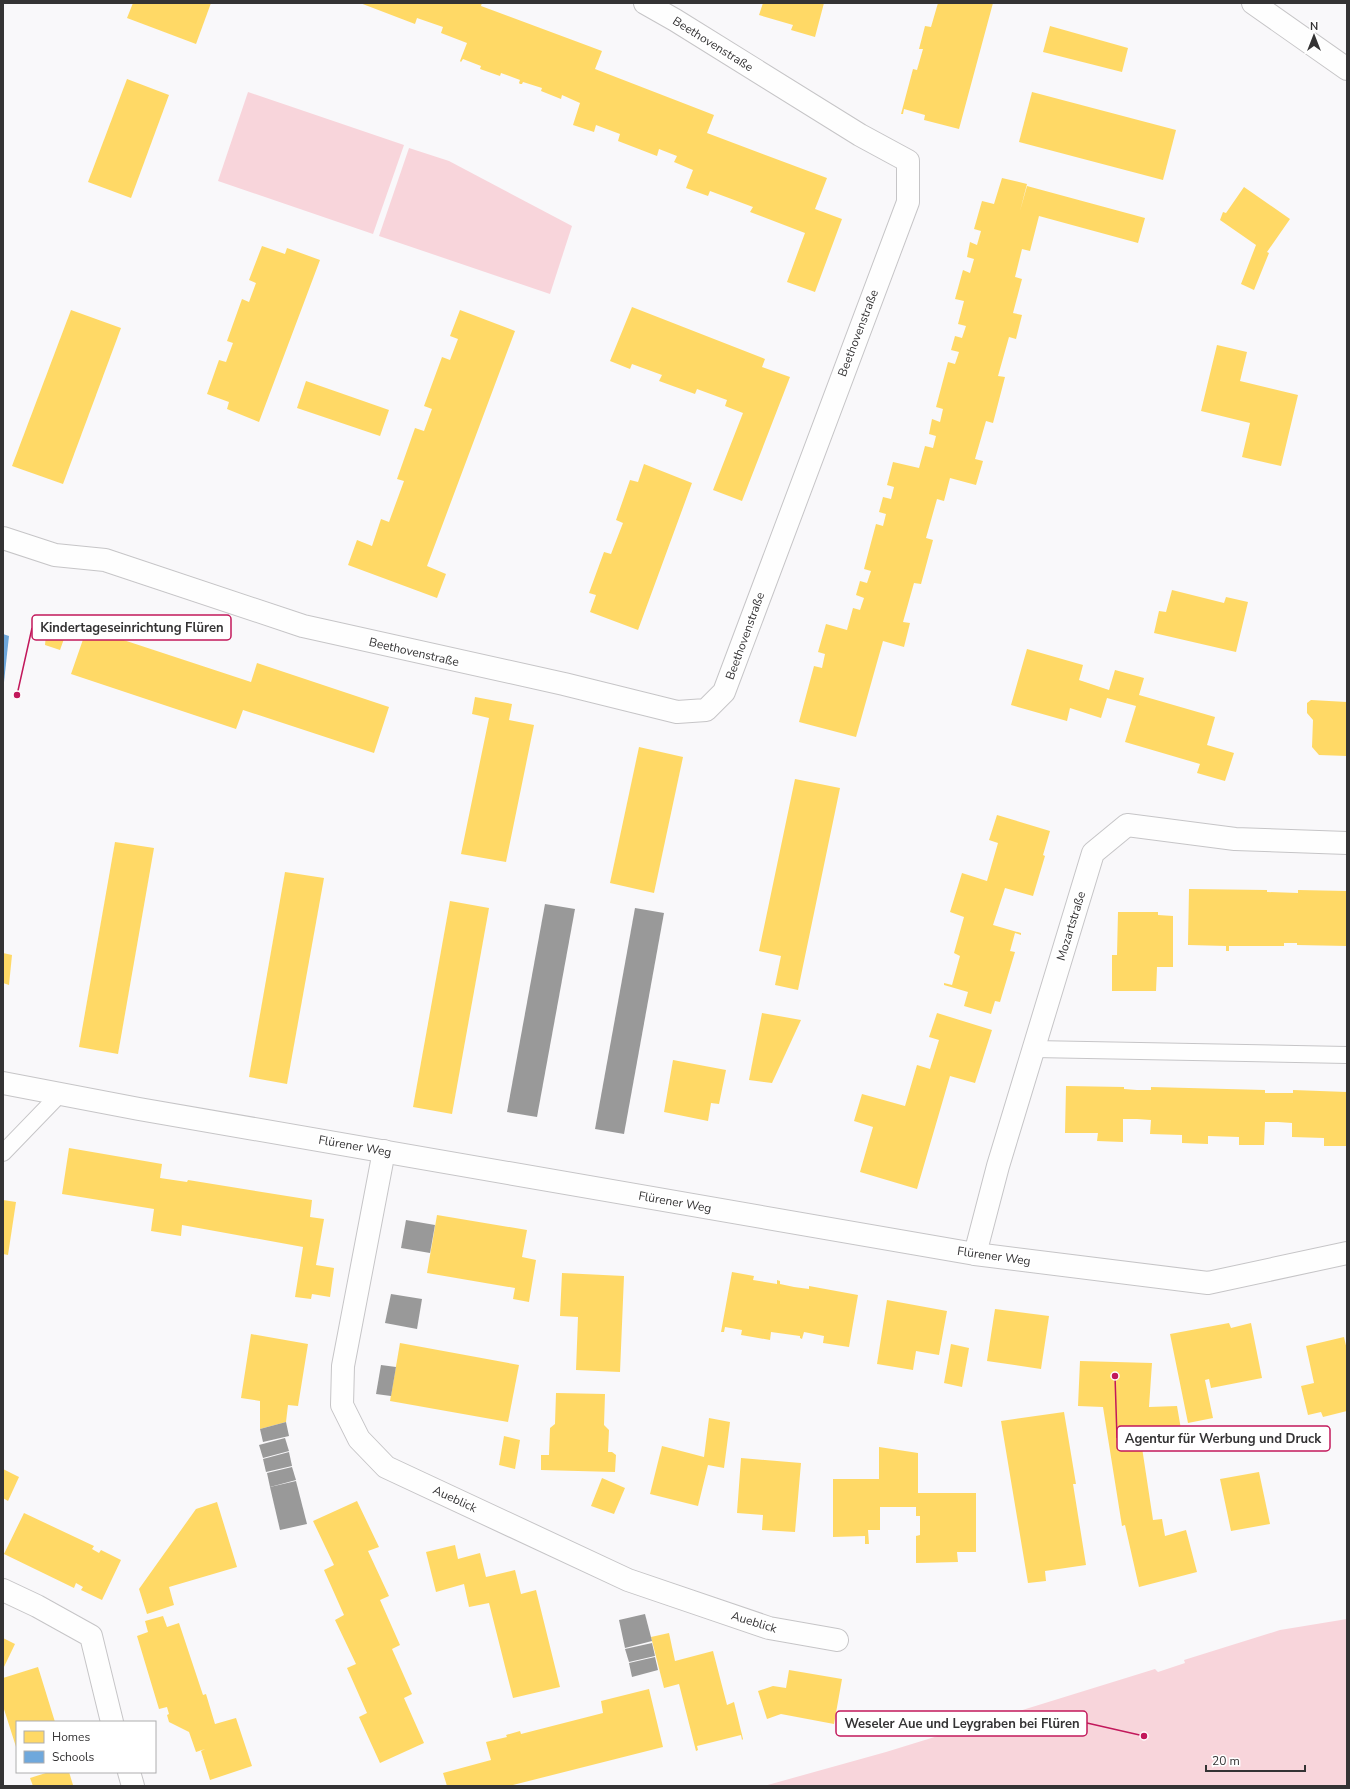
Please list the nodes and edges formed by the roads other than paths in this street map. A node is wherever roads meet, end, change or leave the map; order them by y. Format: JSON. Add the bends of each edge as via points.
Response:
{"nodes":[{"id":1,"x":645,"y":3,"type":"edge"},
{"id":2,"x":1253,"y":3,"type":"edge"},
{"id":3,"x":1347,"y":69,"type":"edge"},
{"id":4,"x":3,"y":538,"type":"edge"},
{"id":5,"x":1347,"y":843,"type":"edge"},
{"id":6,"x":1034,"y":1049,"type":"junction"},
{"id":7,"x":1347,"y":1055,"type":"edge"},
{"id":8,"x":3,"y":1083,"type":"edge"},
{"id":9,"x":60,"y":1094,"type":"junction"},
{"id":10,"x":384,"y":1151,"type":"junction"},
{"id":11,"x":3,"y":1154,"type":"edge"},
{"id":12,"x":1347,"y":1252,"type":"edge"},
{"id":13,"x":975,"y":1254,"type":"junction"},
{"id":14,"x":3,"y":1590,"type":"edge"},
{"id":15,"x":837,"y":1640,"type":"dead end"},
{"id":16,"x":112,"y":1721,"type":"edge"},
{"id":17,"x":128,"y":1773,"type":"edge"},
{"id":18,"x":133,"y":1786,"type":"edge"}],
"edges":[{"from":1,"to":4,"type":"street","name":"Beethovenstraße","via":[[860,136],[908,161],[908,202],[724,692],[706,710],[676,712],[564,684],[303,626],[105,560],[54,555]]},
{"from":2,"to":3,"type":"street"},
{"from":5,"to":6,"type":"street","name":"Mozartstraße","via":[[1235,839],[1127,825],[1093,853]]},
{"from":6,"to":7,"type":"lane"},
{"from":6,"to":13,"type":"street","name":"Mozartstraße","via":[[998,1166]]},
{"from":8,"to":9,"type":"street","name":"Flürener Weg"},
{"from":9,"to":10,"type":"street","name":"Flürener Weg"},
{"from":9,"to":11,"type":"lane"},
{"from":10,"to":13,"type":"street","name":"Flürener Weg"},
{"from":10,"to":15,"type":"street","name":"Aueblick","via":[[343,1366],[342,1405],[358,1439],[386,1467],[628,1580],[769,1628]]},
{"from":12,"to":13,"type":"street","name":"Flürener Weg","via":[[1208,1284]]},
{"from":14,"to":16,"type":"street","via":[[91,1636]]},
{"from":17,"to":18,"type":"street"}]}
